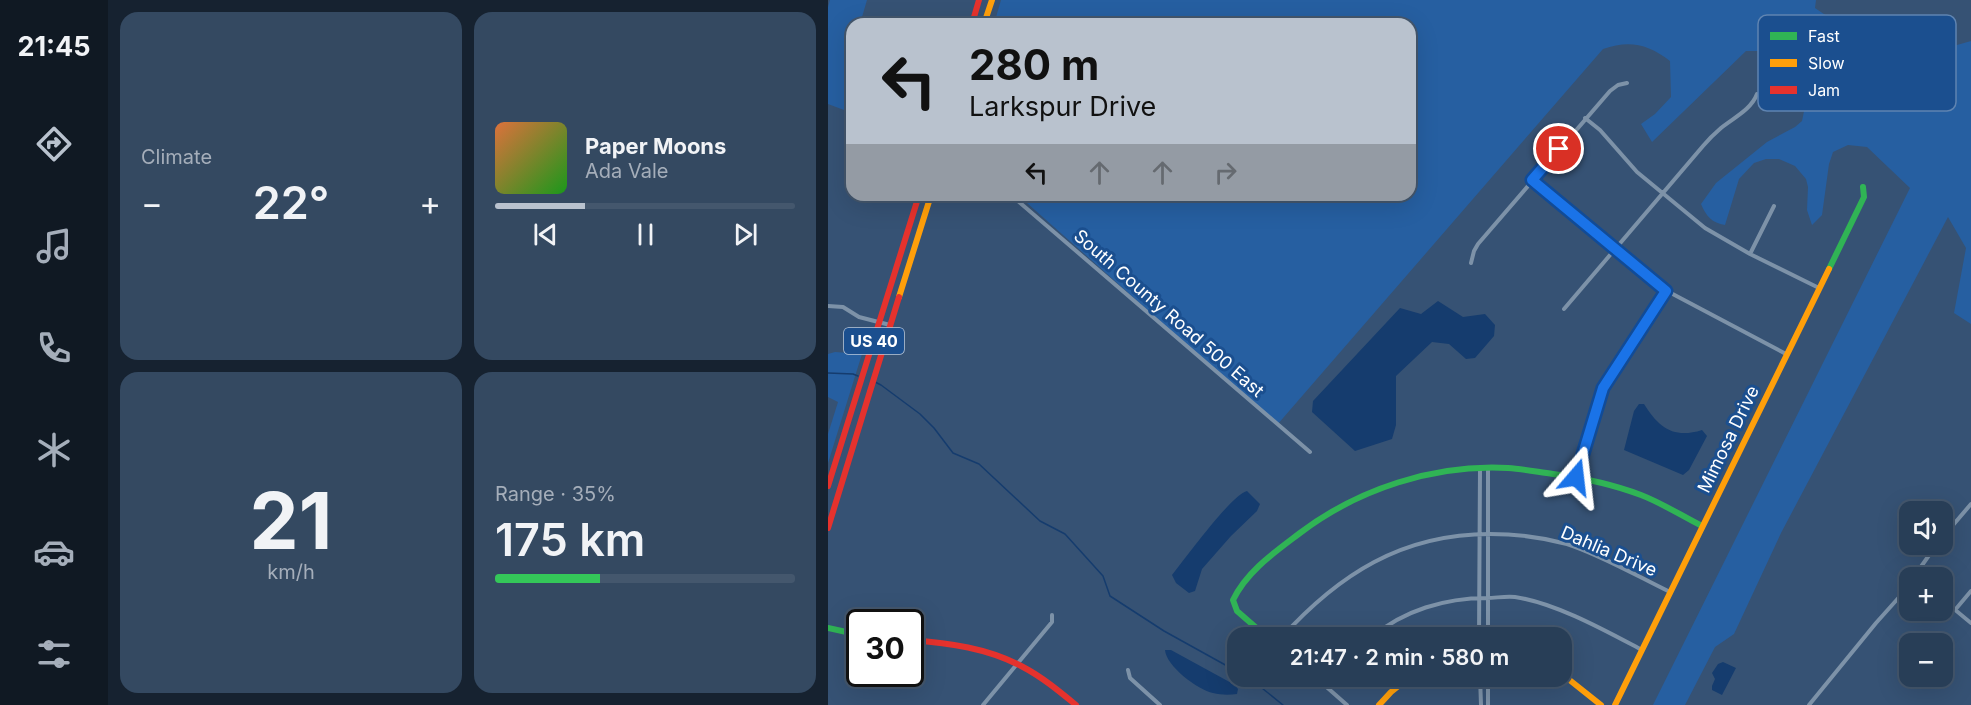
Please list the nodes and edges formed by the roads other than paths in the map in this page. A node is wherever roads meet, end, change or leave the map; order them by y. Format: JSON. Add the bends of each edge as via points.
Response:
{"nodes":[{"id":1,"x":979,"y":0,"type":"edge"},
{"id":2,"x":992,"y":0,"type":"edge"},
{"id":3,"x":974,"y":18,"type":"edge"},
{"id":4,"x":986,"y":18,"type":"edge"},
{"id":5,"x":1627,"y":83,"type":"dead end"},
{"id":6,"x":1757,"y":94,"type":"dead end"},
{"id":7,"x":1585,"y":118,"type":"junction"},
{"id":8,"x":1532,"y":180,"type":"junction"},
{"id":9,"x":1863,"y":187,"type":"dead end"},
{"id":10,"x":1662,"y":192,"type":"junction"},
{"id":11,"x":917,"y":201,"type":"edge"},
{"id":12,"x":929,"y":201,"type":"edge"},
{"id":13,"x":1018,"y":201,"type":"edge"},
{"id":14,"x":1774,"y":206,"type":"dead end"},
{"id":15,"x":1614,"y":249,"type":"junction"},
{"id":16,"x":1750,"y":254,"type":"junction"},
{"id":17,"x":1472,"y":263,"type":"dead end"},
{"id":18,"x":1819,"y":288,"type":"junction"},
{"id":19,"x":1666,"y":291,"type":"junction"},
{"id":20,"x":828,"y":306,"type":"edge"},
{"id":21,"x":1564,"y":309,"type":"dead end"},
{"id":22,"x":880,"y":323,"type":"junction"},
{"id":23,"x":890,"y":325,"type":"junction"},
{"id":24,"x":1786,"y":354,"type":"junction"},
{"id":25,"x":1310,"y":452,"type":"dead end"},
{"id":26,"x":1480,"y":468,"type":"junction"},
{"id":27,"x":1488,"y":468,"type":"junction"},
{"id":28,"x":1576,"y":477,"type":"junction"},
{"id":29,"x":828,"y":486,"type":"edge"},
{"id":30,"x":1971,"y":504,"type":"edge"},
{"id":31,"x":1953,"y":525,"type":"edge"},
{"id":32,"x":1702,"y":526,"type":"junction"},
{"id":33,"x":828,"y":528,"type":"edge"},
{"id":34,"x":1480,"y":534,"type":"junction"},
{"id":35,"x":1488,"y":534,"type":"junction"},
{"id":36,"x":1971,"y":591,"type":"edge"},
{"id":37,"x":1670,"y":592,"type":"junction"},
{"id":38,"x":1899,"y":597,"type":"edge"},
{"id":39,"x":1480,"y":598,"type":"junction"},
{"id":40,"x":1489,"y":598,"type":"junction"},
{"id":41,"x":1955,"y":610,"type":"joint"},
{"id":42,"x":1052,"y":615,"type":"dead end"},
{"id":43,"x":1971,"y":623,"type":"edge"},
{"id":44,"x":1255,"y":627,"type":"edge"},
{"id":45,"x":1291,"y":627,"type":"edge"},
{"id":46,"x":1388,"y":627,"type":"edge"},
{"id":47,"x":1479,"y":627,"type":"edge"},
{"id":48,"x":1488,"y":627,"type":"edge"},
{"id":49,"x":828,"y":628,"type":"edge"},
{"id":50,"x":846,"y":632,"type":"edge"},
{"id":51,"x":924,"y":642,"type":"edge"},
{"id":52,"x":1642,"y":651,"type":"junction"},
{"id":53,"x":1017,"y":664,"type":"junction"},
{"id":54,"x":1128,"y":670,"type":"dead end"},
{"id":55,"x":1572,"y":682,"type":"edge"},
{"id":56,"x":1326,"y":687,"type":"edge"},
{"id":57,"x":1397,"y":687,"type":"edge"},
{"id":58,"x":1480,"y":687,"type":"edge"},
{"id":59,"x":1488,"y":687,"type":"edge"},
{"id":60,"x":983,"y":705,"type":"edge"},
{"id":61,"x":1076,"y":705,"type":"edge"},
{"id":62,"x":1160,"y":705,"type":"edge"},
{"id":63,"x":1347,"y":705,"type":"edge"},
{"id":64,"x":1379,"y":705,"type":"edge"},
{"id":65,"x":1481,"y":705,"type":"edge"},
{"id":66,"x":1488,"y":705,"type":"edge"},
{"id":67,"x":1601,"y":705,"type":"edge"},
{"id":68,"x":1615,"y":705,"type":"edge"},
{"id":69,"x":1809,"y":705,"type":"edge"}],
"edges":[{"from":1,"to":3,"type":"street"},
{"from":2,"to":4,"type":"street"},
{"from":5,"to":7,"type":"street","via":[[1610,91]]},
{"from":6,"to":10,"type":"street","via":[[1749,107],[1711,138]]},
{"from":7,"to":8,"type":"street"},
{"from":7,"to":10,"type":"street"},
{"from":8,"to":15,"type":"street"},
{"from":8,"to":17,"type":"street","via":[[1478,244]]},
{"from":9,"to":18,"type":"street","name":"Mimosa Drive","via":[[1864,197]]},
{"from":10,"to":15,"type":"street"},
{"from":10,"to":16,"type":"street","via":[[1715,235]]},
{"from":11,"to":22,"type":"street","number":"US 40"},
{"from":12,"to":23,"type":"street","number":"US 40"},
{"from":13,"to":25,"type":"street","name":"South County Road 500 East"},
{"from":14,"to":16,"type":"street"},
{"from":15,"to":19,"type":"street"},
{"from":15,"to":21,"type":"street"},
{"from":16,"to":18,"type":"street"},
{"from":18,"to":24,"type":"street","name":"Mimosa Drive"},
{"from":19,"to":24,"type":"street"},
{"from":19,"to":28,"type":"street","via":[[1603,388]]},
{"from":20,"to":22,"type":"street"},
{"from":22,"to":23,"type":"street"},
{"from":22,"to":29,"type":"street","number":"US 40"},
{"from":23,"to":33,"type":"street","number":"US 40"},
{"from":24,"to":32,"type":"street","name":"Mimosa Drive"},
{"from":26,"to":27,"type":"street"},
{"from":26,"to":34,"type":"street"},
{"from":26,"to":44,"type":"street","via":[[1388,485],[1323,516],[1265,560],[1238,590],[1233,600],[1237,611]]},
{"from":27,"to":28,"type":"street"},
{"from":27,"to":35,"type":"street"},
{"from":28,"to":32,"type":"street","via":[[1637,494]]},
{"from":30,"to":31,"type":"street"},
{"from":32,"to":37,"type":"street","name":"Mimosa Drive"},
{"from":34,"to":35,"type":"street","name":"Dahlia Drive"},
{"from":34,"to":39,"type":"street"},
{"from":34,"to":45,"type":"street","name":"Dahlia Drive","via":[[1448,536],[1406,546],[1355,572],[1307,609]]},
{"from":35,"to":37,"type":"street","name":"Dahlia Drive","via":[[1532,536],[1569,545]]},
{"from":35,"to":40,"type":"street"},
{"from":36,"to":41,"type":"street"},
{"from":37,"to":52,"type":"street","name":"Mimosa Drive"},
{"from":38,"to":69,"type":"street"},
{"from":39,"to":40,"type":"street"},
{"from":39,"to":46,"type":"street","via":[[1424,608]]},
{"from":39,"to":47,"type":"street"},
{"from":40,"to":48,"type":"street"},
{"from":40,"to":52,"type":"street","via":[[1516,597],[1556,608]]},
{"from":41,"to":43,"type":"street"},
{"from":42,"to":53,"type":"street","via":[[1052,622]]},
{"from":49,"to":50,"type":"street"},
{"from":51,"to":53,"type":"street","via":[[968,647]]},
{"from":52,"to":68,"type":"street","name":"Mimosa Drive"},
{"from":53,"to":60,"type":"street"},
{"from":53,"to":61,"type":"street"},
{"from":54,"to":62,"type":"street","via":[[1130,678]]},
{"from":55,"to":67,"type":"street"},
{"from":56,"to":63,"type":"street"},
{"from":57,"to":64,"type":"street"},
{"from":58,"to":65,"type":"street"},
{"from":59,"to":66,"type":"street"}]}
